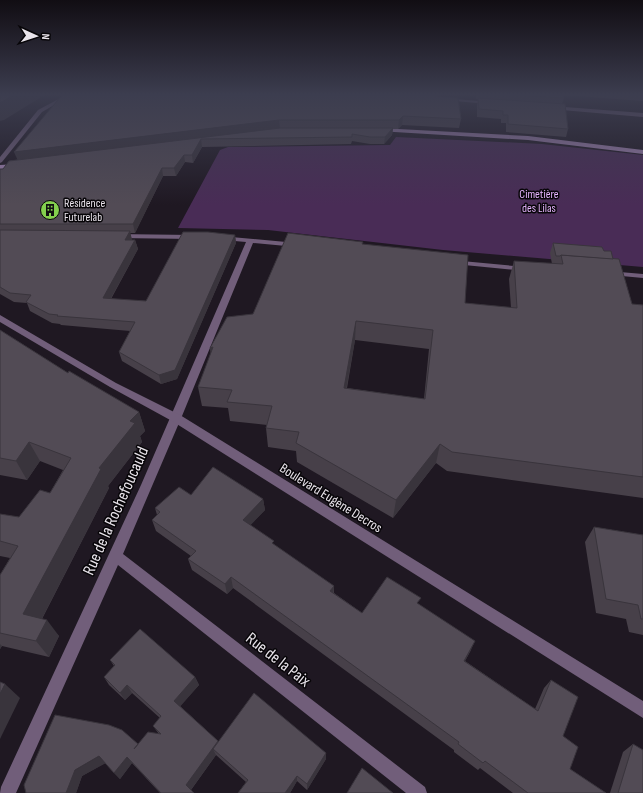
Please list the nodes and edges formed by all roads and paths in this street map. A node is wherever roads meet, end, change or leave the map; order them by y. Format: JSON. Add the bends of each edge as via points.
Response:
{"nodes":[{"id":1,"x":24,"y":131,"type":"edge"},
{"id":2,"x":392,"y":131,"type":"edge"},
{"id":3,"x":643,"y":152,"type":"edge"},
{"id":4,"x":0,"y":161,"type":"edge"},
{"id":5,"x":23,"y":165,"type":"edge"},
{"id":6,"x":0,"y":167,"type":"edge"},
{"id":7,"x":109,"y":236,"type":"edge"},
{"id":8,"x":201,"y":237,"type":"edge"},
{"id":9,"x":216,"y":238,"type":"edge"},
{"id":10,"x":251,"y":240,"type":"junction"},
{"id":11,"x":305,"y":246,"type":"edge"},
{"id":12,"x":447,"y":262,"type":"edge"},
{"id":13,"x":531,"y":269,"type":"edge"},
{"id":14,"x":606,"y":273,"type":"edge"},
{"id":15,"x":643,"y":276,"type":"edge"},
{"id":16,"x":0,"y":318,"type":"edge"},
{"id":17,"x":176,"y":418,"type":"junction"},
{"id":18,"x":116,"y":556,"type":"junction"},
{"id":19,"x":643,"y":710,"type":"edge"},
{"id":20,"x":8,"y":793,"type":"edge"},
{"id":21,"x":419,"y":793,"type":"edge"}],
"edges":[{"from":1,"to":4,"type":"street"},
{"from":2,"to":3,"type":"main road","via":[[528,138]]},
{"from":5,"to":6,"type":"main road"},
{"from":7,"to":8,"type":"street"},
{"from":9,"to":10,"type":"street"},
{"from":10,"to":11,"type":"street"},
{"from":10,"to":17,"type":"street","name":"Rue de la Rochefoucauld"},
{"from":12,"to":13,"type":"street"},
{"from":14,"to":15,"type":"street"},
{"from":16,"to":17,"type":"street","name":"Boulevard Eugène Decros","via":[[113,385]]},
{"from":17,"to":18,"type":"street","name":"Rue de la Rochefoucauld"},
{"from":17,"to":19,"type":"street","name":"Boulevard Eugène Decros"},
{"from":18,"to":20,"type":"street","name":"Rue de la Rochefoucauld"},
{"from":18,"to":21,"type":"street","name":"Rue de la Paix"}]}
